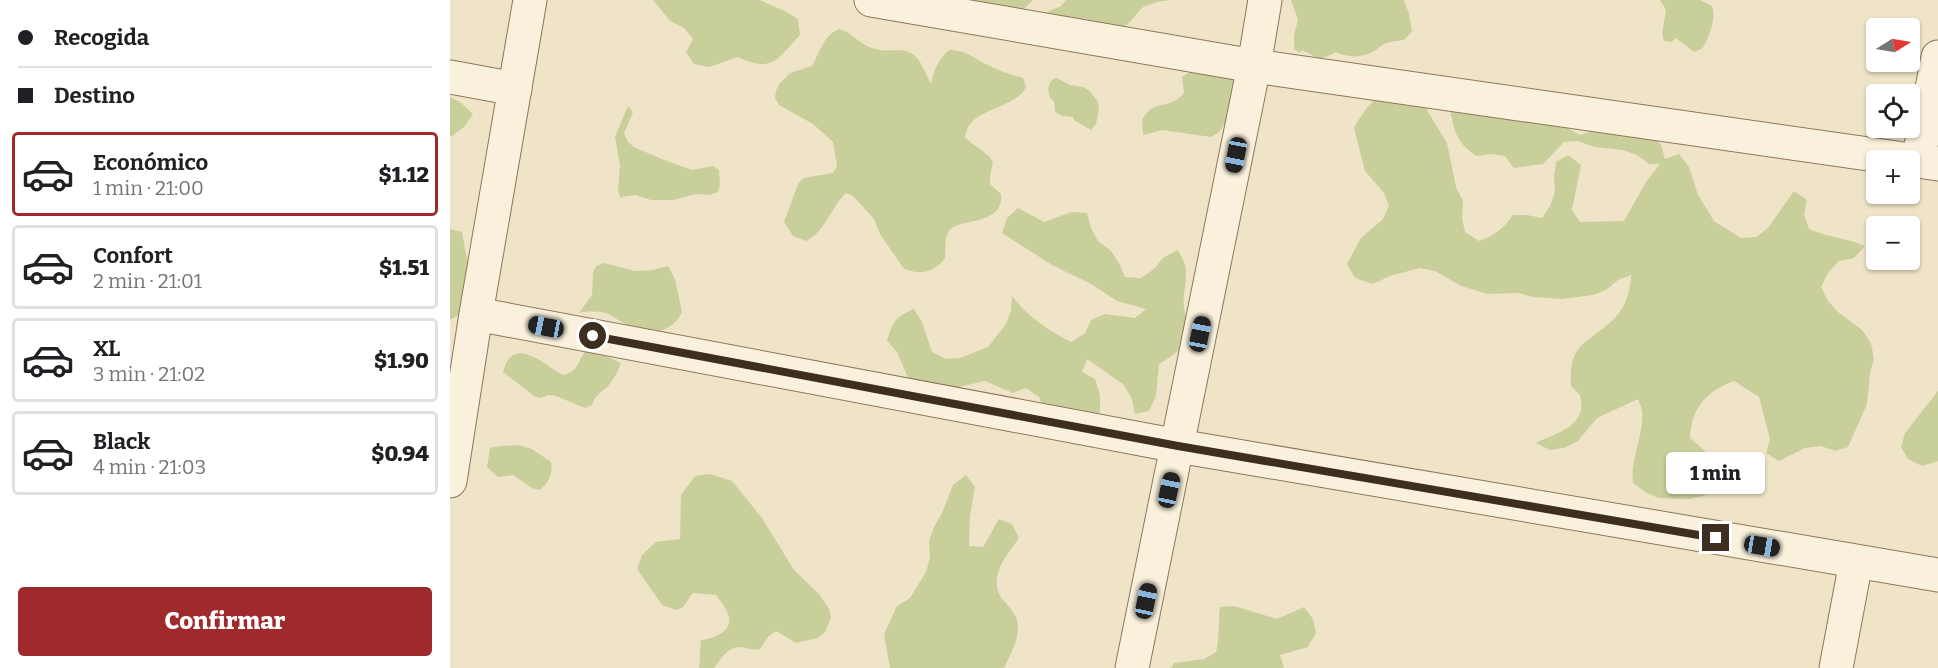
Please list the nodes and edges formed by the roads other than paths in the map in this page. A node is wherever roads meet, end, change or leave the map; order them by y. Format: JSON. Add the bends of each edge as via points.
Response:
{"nodes":[{"id":1,"x":530,"y":0,"type":"edge"},
{"id":2,"x":871,"y":0,"type":"edge"},
{"id":3,"x":1265,"y":0,"type":"edge"},
{"id":4,"x":1938,"y":57,"type":"edge"},
{"id":5,"x":1254,"y":66,"type":"junction"},
{"id":6,"x":450,"y":77,"type":"edge"},
{"id":7,"x":515,"y":89,"type":"junction"},
{"id":8,"x":1928,"y":162,"type":"edge"},
{"id":9,"x":476,"y":314,"type":"junction"},
{"id":10,"x":1178,"y":446,"type":"junction"},
{"id":11,"x":450,"y":479,"type":"edge"},
{"id":12,"x":1856,"y":562,"type":"junction"},
{"id":13,"x":1938,"y":575,"type":"edge"},
{"id":14,"x":1132,"y":668,"type":"edge"},
{"id":15,"x":1836,"y":668,"type":"edge"}],
"edges":[{"from":1,"to":7,"type":"street"},
{"from":2,"to":5,"type":"street"},
{"from":3,"to":5,"type":"street"},
{"from":4,"to":8,"type":"street"},
{"from":5,"to":8,"type":"street"},
{"from":5,"to":10,"type":"street"},
{"from":6,"to":7,"type":"street"},
{"from":7,"to":9,"type":"street"},
{"from":9,"to":10,"type":"street"},
{"from":9,"to":11,"type":"street"},
{"from":10,"to":12,"type":"street"},
{"from":10,"to":14,"type":"street"},
{"from":12,"to":13,"type":"street"},
{"from":12,"to":15,"type":"street"}]}
